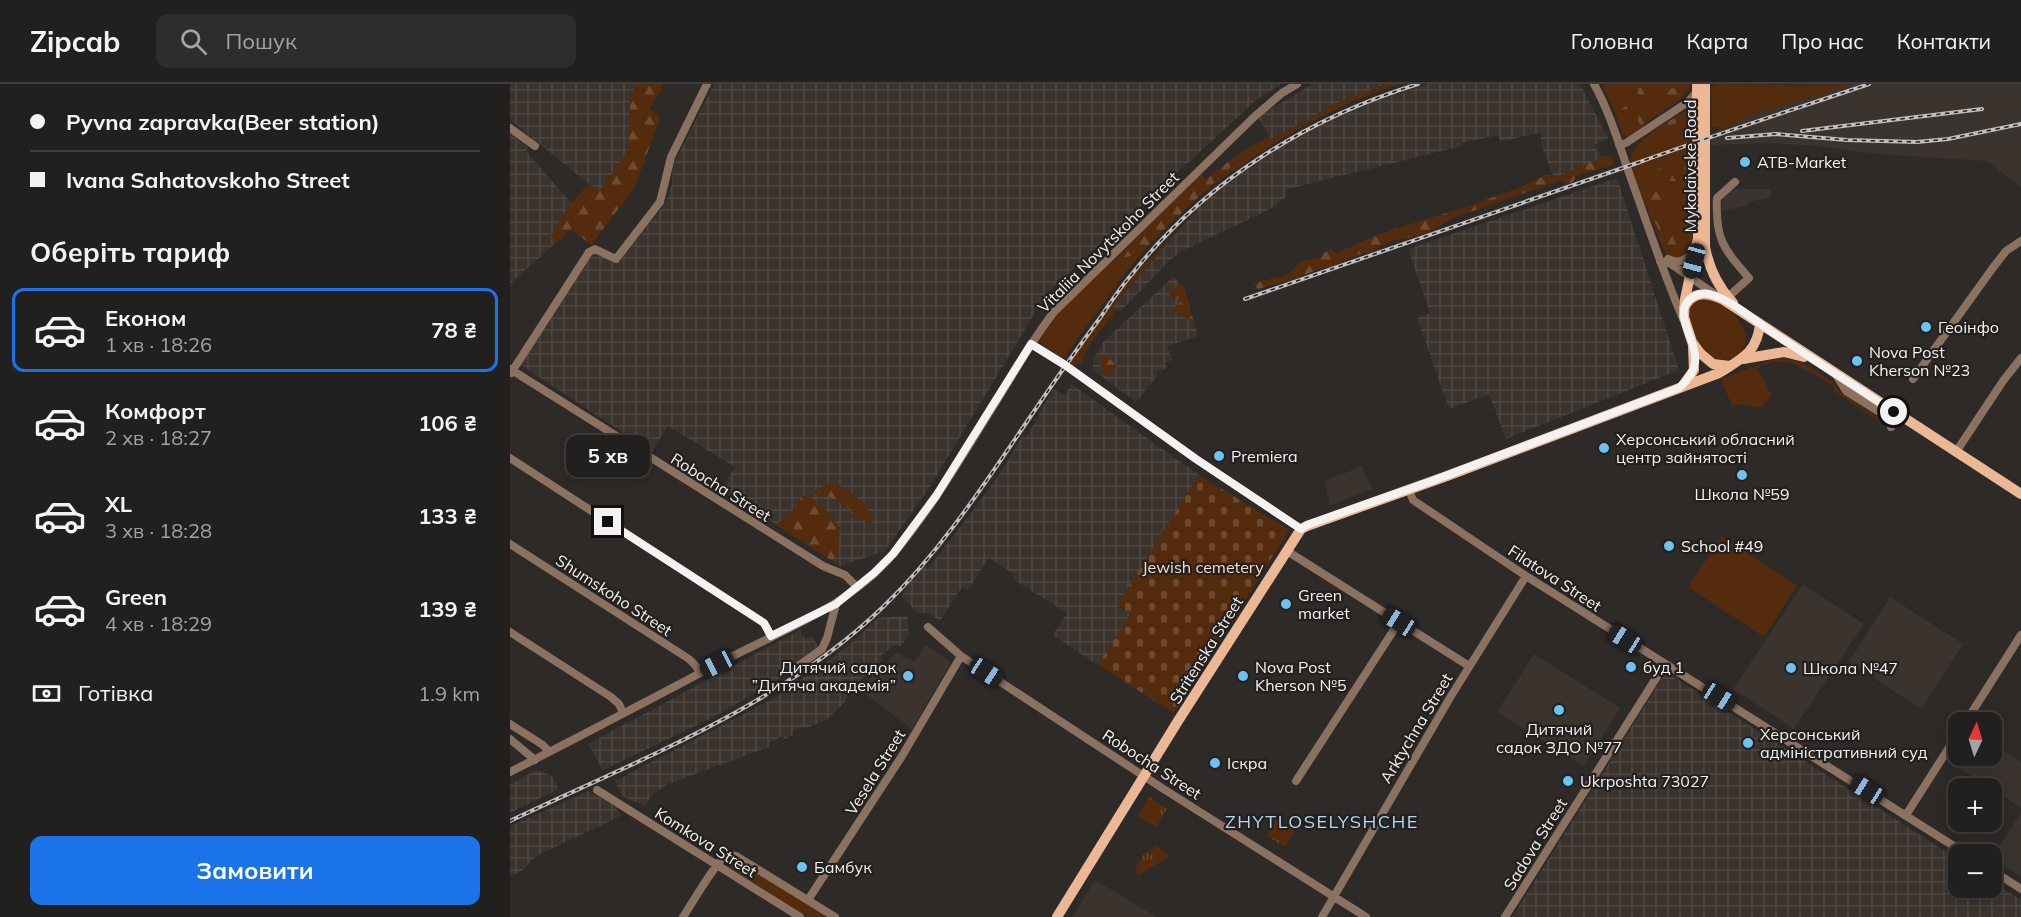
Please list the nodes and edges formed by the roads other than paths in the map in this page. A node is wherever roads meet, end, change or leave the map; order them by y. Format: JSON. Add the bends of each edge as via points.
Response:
{"nodes":[{"id":1,"x":707,"y":84,"type":"edge"},
{"id":2,"x":1297,"y":84,"type":"edge"},
{"id":3,"x":1594,"y":84,"type":"edge"},
{"id":4,"x":1700,"y":87,"type":"edge"},
{"id":5,"x":510,"y":128,"type":"edge"},
{"id":6,"x":1619,"y":145,"type":"junction"},
{"id":7,"x":536,"y":146,"type":"dead end"},
{"id":8,"x":1736,"y":182,"type":"dead end"},
{"id":9,"x":2021,"y":241,"type":"edge"},
{"id":10,"x":1697,"y":249,"type":"junction"},
{"id":11,"x":1665,"y":261,"type":"junction"},
{"id":12,"x":1690,"y":278,"type":"junction"},
{"id":13,"x":1725,"y":298,"type":"junction"},
{"id":14,"x":1684,"y":308,"type":"junction"},
{"id":15,"x":1760,"y":324,"type":"junction"},
{"id":16,"x":1686,"y":326,"type":"junction"},
{"id":17,"x":1692,"y":342,"type":"junction"},
{"id":18,"x":1031,"y":344,"type":"junction"},
{"id":19,"x":2021,"y":358,"type":"edge"},
{"id":20,"x":1742,"y":359,"type":"junction"},
{"id":21,"x":1816,"y":361,"type":"junction"},
{"id":22,"x":1730,"y":366,"type":"junction"},
{"id":23,"x":511,"y":371,"type":"edge"},
{"id":24,"x":1836,"y":374,"type":"junction"},
{"id":25,"x":1913,"y":379,"type":"dead end"},
{"id":26,"x":1679,"y":388,"type":"junction"},
{"id":27,"x":1891,"y":427,"type":"dead end"},
{"id":28,"x":1956,"y":452,"type":"junction"},
{"id":29,"x":510,"y":458,"type":"edge"},
{"id":30,"x":1409,"y":490,"type":"junction"},
{"id":31,"x":2021,"y":494,"type":"edge"},
{"id":32,"x":1301,"y":529,"type":"junction"},
{"id":33,"x":510,"y":544,"type":"edge"},
{"id":34,"x":1287,"y":551,"type":"junction"},
{"id":35,"x":1526,"y":576,"type":"junction"},
{"id":36,"x":857,"y":587,"type":"junction"},
{"id":37,"x":836,"y":604,"type":"junction"},
{"id":38,"x":1399,"y":622,"type":"junction"},
{"id":39,"x":928,"y":627,"type":"dead end"},
{"id":40,"x":510,"y":632,"type":"edge"},
{"id":41,"x":2021,"y":635,"type":"edge"},
{"id":42,"x":771,"y":636,"type":"junction"},
{"id":43,"x":961,"y":656,"type":"junction"},
{"id":44,"x":1665,"y":664,"type":"junction"},
{"id":45,"x":1469,"y":666,"type":"junction"},
{"id":46,"x":794,"y":669,"type":"dead end"},
{"id":47,"x":700,"y":673,"type":"junction"},
{"id":48,"x":1972,"y":712,"type":"edge"},
{"id":49,"x":623,"y":713,"type":"junction"},
{"id":50,"x":510,"y":724,"type":"edge"},
{"id":51,"x":510,"y":739,"type":"edge"},
{"id":52,"x":1948,"y":749,"type":"edge"},
{"id":53,"x":549,"y":752,"type":"junction"},
{"id":54,"x":535,"y":760,"type":"junction"},
{"id":55,"x":510,"y":772,"type":"edge"},
{"id":56,"x":1144,"y":776,"type":"junction"},
{"id":57,"x":1296,"y":781,"type":"dead end"},
{"id":58,"x":597,"y":790,"type":"dead end"},
{"id":59,"x":1906,"y":815,"type":"junction"},
{"id":60,"x":1951,"y":844,"type":"edge"},
{"id":61,"x":717,"y":865,"type":"junction"},
{"id":62,"x":2002,"y":877,"type":"edge"},
{"id":63,"x":2021,"y":889,"type":"edge"},
{"id":64,"x":1334,"y":897,"type":"junction"},
{"id":65,"x":808,"y":900,"type":"junction"},
{"id":66,"x":683,"y":917,"type":"edge"},
{"id":67,"x":800,"y":917,"type":"edge"},
{"id":68,"x":835,"y":917,"type":"edge"},
{"id":69,"x":1057,"y":917,"type":"edge"},
{"id":70,"x":1322,"y":917,"type":"edge"},
{"id":71,"x":1366,"y":917,"type":"edge"},
{"id":72,"x":1505,"y":917,"type":"edge"}],
"edges":[{"from":1,"to":23,"type":"street","via":[[671,157],[660,202],[616,259],[599,250],[589,252]]},
{"from":2,"to":18,"type":"street","name":"Vitaliia Novytskoho Street","via":[[1254,117],[1074,291]]},
{"from":3,"to":6,"type":"street"},
{"from":4,"to":6,"type":"street","via":[[1688,102]]},
{"from":4,"to":10,"type":"main road","name":"Mykolaivske Road"},
{"from":4,"to":13,"type":"main road","name":"Mykolaivske Road","via":[[1706,247]]},
{"from":5,"to":7,"type":"street"},
{"from":6,"to":11,"type":"street"},
{"from":8,"to":13,"type":"street","via":[[1717,198],[1717,230],[1724,246],[1749,278]]},
{"from":9,"to":25,"type":"street","via":[[1992,268]]},
{"from":10,"to":11,"type":"street","via":[[1679,262]]},
{"from":10,"to":12,"type":"main road","name":"Mykolaivske Road"},
{"from":11,"to":12,"type":"street"},
{"from":11,"to":16,"type":"street"},
{"from":12,"to":13,"type":"street"},
{"from":12,"to":14,"type":"main road","name":"Mykolaivske Road"},
{"from":13,"to":14,"type":"main road","via":[[1699,294]]},
{"from":13,"to":15,"type":"main road","name":"Mykolaivske Road"},
{"from":14,"to":16,"type":"main road"},
{"from":15,"to":20,"type":"main road","via":[[1755,341]]},
{"from":15,"to":21,"type":"main road"},
{"from":16,"to":17,"type":"main road"},
{"from":17,"to":22,"type":"main road","via":[[1706,360]]},
{"from":17,"to":26,"type":"main road","via":[[1694,370]]},
{"from":18,"to":32,"type":"street"},
{"from":18,"to":36,"type":"street","name":"Vitaliia Novytskoho Street","via":[[936,496],[893,554]]},
{"from":19,"to":28,"type":"street"},
{"from":20,"to":21,"type":"main road","via":[[1784,352]]},
{"from":20,"to":22,"type":"main road"},
{"from":21,"to":24,"type":"main road"},
{"from":22,"to":26,"type":"main road"},
{"from":23,"to":36,"type":"street","name":"Robocha Street","via":[[813,560],[845,575]]},
{"from":24,"to":27,"type":"street","via":[[1846,391],[1886,416]]},
{"from":24,"to":28,"type":"main road"},
{"from":26,"to":30,"type":"main road"},
{"from":28,"to":31,"type":"main road"},
{"from":29,"to":42,"type":"street","via":[[764,623]]},
{"from":30,"to":32,"type":"main road"},
{"from":30,"to":35,"type":"street","name":"Filatova Street","via":[[1413,500]]},
{"from":32,"to":34,"type":"main road","name":"Stritenska Street"},
{"from":33,"to":47,"type":"street","name":"Shumskoho Street","via":[[689,659]]},
{"from":34,"to":38,"type":"street"},
{"from":34,"to":56,"type":"main road","name":"Stritenska Street"},
{"from":35,"to":44,"type":"street","name":"Filatova Street"},
{"from":35,"to":45,"type":"street","name":"Arktychna Street"},
{"from":36,"to":37,"type":"street","name":"Vitaliia Novytskoho Street"},
{"from":37,"to":42,"type":"street","name":"Vitaliia Novytskoho Street"},
{"from":37,"to":46,"type":"street","via":[[825,645]]},
{"from":38,"to":45,"type":"street"},
{"from":38,"to":57,"type":"street"},
{"from":39,"to":43,"type":"street","name":"Robocha Street"},
{"from":40,"to":49,"type":"street","via":[[611,697]]},
{"from":41,"to":48,"type":"street"},
{"from":42,"to":47,"type":"street","name":"Vitaliia Novytskoho Street"},
{"from":43,"to":56,"type":"street","name":"Robocha Street"},
{"from":43,"to":65,"type":"street","name":"Vesela Street","via":[[897,764]]},
{"from":44,"to":59,"type":"street","name":"Filatova Street"},
{"from":44,"to":72,"type":"street","name":"Sadova Street"},
{"from":45,"to":64,"type":"street","name":"Arktychna Street"},
{"from":47,"to":49,"type":"street","name":"Vitaliia Novytskoho Street"},
{"from":49,"to":53,"type":"street","name":"Vitaliia Novytskoho Street"},
{"from":50,"to":53,"type":"street"},
{"from":51,"to":54,"type":"street"},
{"from":52,"to":59,"type":"street"},
{"from":53,"to":54,"type":"street","name":"Vitaliia Novytskoho Street"},
{"from":54,"to":55,"type":"street","name":"Vitaliia Novytskoho Street"},
{"from":56,"to":64,"type":"street","name":"Robocha Street"},
{"from":56,"to":69,"type":"main road","name":"Stritenska Street"},
{"from":58,"to":61,"type":"street","name":"Komkova Street"},
{"from":59,"to":60,"type":"street","name":"Filatova Street"},
{"from":61,"to":65,"type":"street","name":"Komkova Street","via":[[725,856],[736,856]]},
{"from":61,"to":66,"type":"street"},
{"from":61,"to":67,"type":"street","name":"Komkova Street"},
{"from":62,"to":63,"type":"street"},
{"from":64,"to":70,"type":"street","name":"Arktychna Street"},
{"from":64,"to":71,"type":"street","name":"Robocha Street"},
{"from":65,"to":68,"type":"street","name":"Komkova Street"}]}
